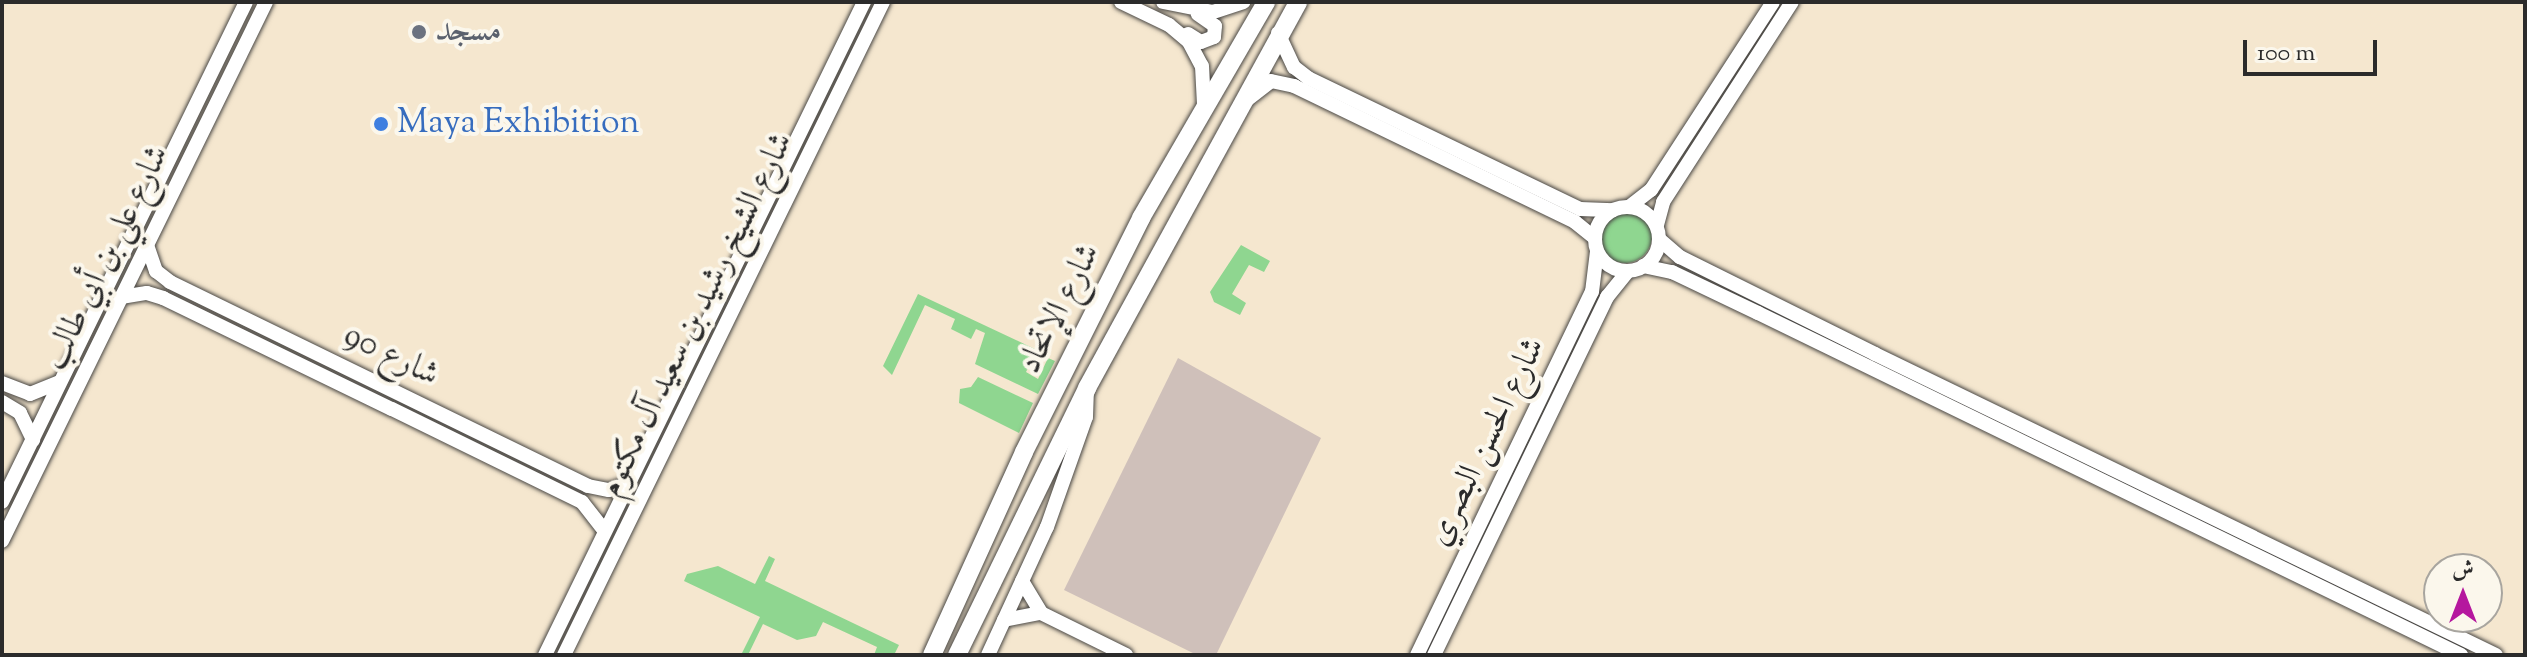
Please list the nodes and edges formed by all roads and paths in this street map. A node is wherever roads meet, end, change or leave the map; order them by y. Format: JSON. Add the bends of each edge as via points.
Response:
{"nodes":[{"id":1,"x":246,"y":2,"type":"edge"},
{"id":2,"x":266,"y":2,"type":"edge"},
{"id":3,"x":864,"y":2,"type":"edge"},
{"id":4,"x":883,"y":2,"type":"edge"},
{"id":5,"x":1121,"y":2,"type":"edge"},
{"id":6,"x":1163,"y":2,"type":"edge"},
{"id":7,"x":1243,"y":2,"type":"edge"},
{"id":8,"x":1266,"y":2,"type":"edge"},
{"id":9,"x":1298,"y":2,"type":"edge"},
{"id":10,"x":1773,"y":2,"type":"edge"},
{"id":11,"x":1792,"y":2,"type":"edge"},
{"id":12,"x":1193,"y":12,"type":"junction"},
{"id":13,"x":1176,"y":29,"type":"junction"},
{"id":14,"x":1278,"y":33,"type":"junction"},
{"id":15,"x":1204,"y":105,"type":"junction"},
{"id":16,"x":1233,"y":113,"type":"junction"},
{"id":17,"x":1629,"y":207,"type":"junction"},
{"id":18,"x":1613,"y":210,"type":"junction"},
{"id":19,"x":1658,"y":232,"type":"junction"},
{"id":20,"x":147,"y":245,"type":"junction"},
{"id":21,"x":1596,"y":245,"type":"junction"},
{"id":22,"x":1643,"y":266,"type":"junction"},
{"id":23,"x":1628,"y":271,"type":"junction"},
{"id":24,"x":196,"y":295,"type":"junction"},
{"id":25,"x":121,"y":297,"type":"junction"},
{"id":26,"x":188,"y":310,"type":"junction"},
{"id":27,"x":683,"y":373,"type":"junction"},
{"id":28,"x":699,"y":380,"type":"junction"},
{"id":29,"x":61,"y":382,"type":"junction"},
{"id":30,"x":2,"y":383,"type":"edge"},
{"id":31,"x":676,"y":388,"type":"junction"},
{"id":32,"x":1087,"y":388,"type":"junction"},
{"id":33,"x":393,"y":390,"type":"junction"},
{"id":34,"x":691,"y":396,"type":"junction"},
{"id":35,"x":2,"y":402,"type":"edge"},
{"id":36,"x":386,"y":406,"type":"junction"},
{"id":37,"x":33,"y":440,"type":"junction"},
{"id":38,"x":558,"y":471,"type":"junction"},
{"id":39,"x":629,"y":483,"type":"junction"},
{"id":40,"x":550,"y":486,"type":"junction"},
{"id":41,"x":2,"y":502,"type":"edge"},
{"id":42,"x":605,"y":531,"type":"junction"},
{"id":43,"x":2,"y":541,"type":"edge"},
{"id":44,"x":2266,"y":560,"type":"junction"},
{"id":45,"x":2308,"y":563,"type":"junction"},
{"id":46,"x":1022,"y":581,"type":"junction"},
{"id":47,"x":1041,"y":613,"type":"junction"},
{"id":48,"x":1004,"y":620,"type":"junction"},
{"id":49,"x":2410,"y":630,"type":"junction"},
{"id":50,"x":557,"y":631,"type":"junction"},
{"id":51,"x":2457,"y":636,"type":"junction"},
{"id":52,"x":573,"y":638,"type":"junction"},
{"id":53,"x":545,"y":655,"type":"edge"},
{"id":54,"x":564,"y":655,"type":"edge"},
{"id":55,"x":932,"y":655,"type":"edge"},
{"id":56,"x":957,"y":655,"type":"edge"},
{"id":57,"x":988,"y":655,"type":"edge"},
{"id":58,"x":1126,"y":655,"type":"edge"},
{"id":59,"x":1417,"y":655,"type":"edge"},
{"id":60,"x":1434,"y":655,"type":"edge"},
{"id":61,"x":2461,"y":655,"type":"edge"},
{"id":62,"x":2496,"y":655,"type":"edge"}],
"edges":[{"from":1,"to":29,"type":"street","name":"شارع علي بن أبي طالب"},
{"from":2,"to":20,"type":"street","name":"شارع علي بن أبي طالب"},
{"from":3,"to":27,"type":"street","name":"شارع الشيخ رشيد بن سعيد آل مكتوم"},
{"from":4,"to":28,"type":"street","name":"شارع الشيخ رشيد بن سعيد آل مكتوم"},
{"from":5,"to":13,"type":"street"},
{"from":6,"to":12,"type":"street"},
{"from":7,"to":12,"type":"street"},
{"from":8,"to":15,"type":"highway","name":"شارع الإتحاد"},
{"from":9,"to":14,"type":"highway","name":"شارع الإتحاد"},
{"from":10,"to":17,"type":"street","via":[[1651,190]]},
{"from":11,"to":19,"type":"street","via":[[1663,202]]},
{"from":12,"to":13,"type":"street","via":[[1215,26],[1211,41],[1201,42]]},
{"from":13,"to":15,"type":"street","via":[[1202,66]]},
{"from":14,"to":16,"type":"highway","name":"شارع الإتحاد"},
{"from":14,"to":18,"type":"street","via":[[1294,67],[1308,78],[1580,209]]},
{"from":15,"to":55,"type":"highway","name":"شارع الإتحاد","via":[[1046,407]]},
{"from":16,"to":21,"type":"street","via":[[1271,81],[1294,86],[1575,222]]},
{"from":16,"to":32,"type":"highway","name":"شارع الإتحاد"},
{"from":17,"to":18,"type":"street"},
{"from":17,"to":19,"type":"street","via":[[1645,212]]},
{"from":18,"to":21,"type":"street","via":[[1600,221]]},
{"from":19,"to":22,"type":"street","via":[[1655,255]]},
{"from":19,"to":45,"type":"street","via":[[1680,257]]},
{"from":20,"to":24,"type":"street","name":"شارع 90","via":[[162,278]]},
{"from":20,"to":25,"type":"street","name":"شارع علي بن أبي طالب"},
{"from":21,"to":23,"type":"street","via":[[1610,266]]},
{"from":21,"to":59,"type":"street","name":"شارع الحسن البصري","via":[[1592,292]]},
{"from":22,"to":23,"type":"street"},
{"from":22,"to":44,"type":"street","via":[[1672,272]]},
{"from":23,"to":60,"type":"street","name":"شارع الحسن البصري","via":[[1610,292]]},
{"from":24,"to":26,"type":"street"},
{"from":24,"to":33,"type":"street","name":"شارع 90"},
{"from":25,"to":26,"type":"street","name":"شارع 90","via":[[147,293]]},
{"from":25,"to":43,"type":"street","name":"شارع علي بن أبي طالب"},
{"from":26,"to":36,"type":"street","name":"شارع 90"},
{"from":27,"to":28,"type":"street","via":[[691,382]]},
{"from":27,"to":31,"type":"street","name":"شارع الشيخ رشيد بن سعيد آل مكتوم"},
{"from":28,"to":34,"type":"street","name":"شارع الشيخ رشيد بن سعيد آل مكتوم"},
{"from":29,"to":30,"type":"street","via":[[30,394]]},
{"from":29,"to":37,"type":"street","name":"شارع علي بن أبي طالب"},
{"from":31,"to":34,"type":"street","via":[[684,386]]},
{"from":31,"to":39,"type":"street","name":"شارع الشيخ رشيد بن سعيد آل مكتوم"},
{"from":32,"to":46,"type":"street","name":"شارع الإتحاد","via":[[1083,427]]},
{"from":32,"to":56,"type":"highway","name":"شارع الإتحاد"},
{"from":33,"to":36,"type":"street"},
{"from":33,"to":38,"type":"street","name":"شارع 90"},
{"from":34,"to":52,"type":"street","name":"شارع الشيخ رشيد بن سعيد آل مكتوم"},
{"from":35,"to":37,"type":"street","via":[[20,413]]},
{"from":36,"to":40,"type":"street","name":"شارع 90"},
{"from":37,"to":41,"type":"street","name":"شارع علي بن أبي طالب"},
{"from":38,"to":39,"type":"street","name":"شارع 90","via":[[602,489]]},
{"from":38,"to":40,"type":"street","via":[[561,482]]},
{"from":39,"to":42,"type":"street","name":"شارع الشيخ رشيد بن سعيد آل مكتوم"},
{"from":40,"to":42,"type":"street","name":"شارع 90","via":[[590,508]]},
{"from":42,"to":50,"type":"street","name":"شارع الشيخ رشيد بن سعيد آل مكتوم"},
{"from":44,"to":45,"type":"street","via":[[2300,569]]},
{"from":44,"to":49,"type":"street"},
{"from":45,"to":51,"type":"street"},
{"from":46,"to":47,"type":"street"},
{"from":46,"to":48,"type":"street","name":"شارع الإتحاد"},
{"from":47,"to":48,"type":"street"},
{"from":47,"to":58,"type":"street"},
{"from":48,"to":57,"type":"street","name":"شارع الإتحاد"},
{"from":49,"to":51,"type":"street","via":[[2417,624],[2445,637]]},
{"from":49,"to":61,"type":"street"},
{"from":50,"to":52,"type":"street","via":[[565,639]]},
{"from":50,"to":53,"type":"street","name":"شارع الشيخ رشيد بن سعيد آل مكتوم"},
{"from":51,"to":62,"type":"street"},
{"from":52,"to":54,"type":"street","name":"شارع الشيخ رشيد بن سعيد آل مكتوم"}]}
